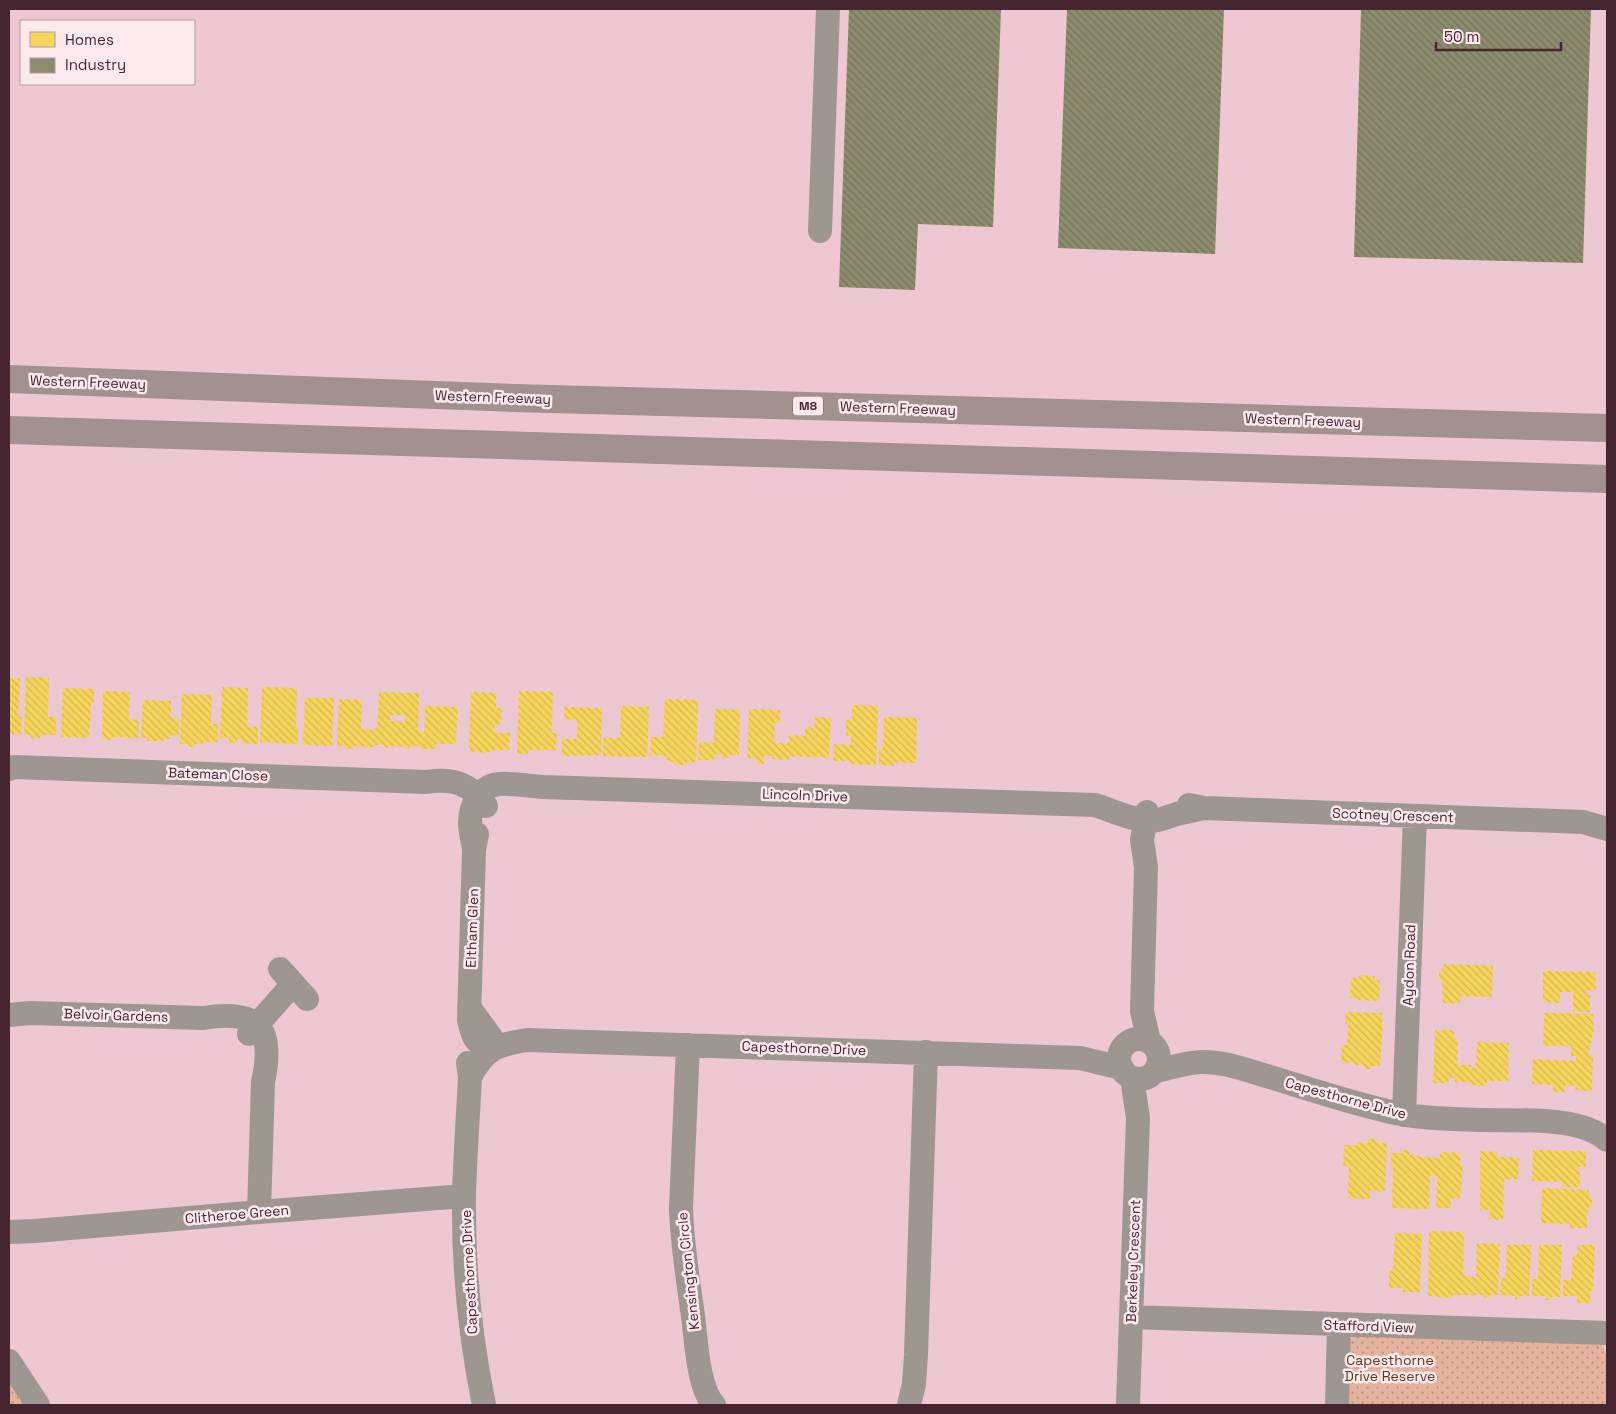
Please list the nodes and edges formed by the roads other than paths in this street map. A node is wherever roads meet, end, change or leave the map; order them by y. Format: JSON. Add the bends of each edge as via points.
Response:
{"nodes":[{"id":1,"x":828,"y":9,"type":"edge"},
{"id":2,"x":820,"y":230,"type":"dead end"},
{"id":3,"x":9,"y":379,"type":"edge"},
{"id":4,"x":1607,"y":428,"type":"edge"},
{"id":5,"x":9,"y":430,"type":"edge"},
{"id":6,"x":1607,"y":478,"type":"edge"},
{"id":7,"x":9,"y":769,"type":"edge"},
{"id":8,"x":479,"y":801,"type":"junction"},
{"id":9,"x":1415,"y":816,"type":"junction"},
{"id":10,"x":1147,"y":818,"type":"junction"},
{"id":11,"x":1607,"y":820,"type":"edge"},
{"id":12,"x":1583,"y":822,"type":"junction"},
{"id":13,"x":1607,"y":829,"type":"edge"},
{"id":14,"x":294,"y":984,"type":"dead end"},
{"id":15,"x":16,"y":1012,"type":"edge"},
{"id":16,"x":253,"y":1030,"type":"junction"},
{"id":17,"x":486,"y":1044,"type":"junction"},
{"id":18,"x":688,"y":1045,"type":"junction"},
{"id":19,"x":926,"y":1052,"type":"junction"},
{"id":20,"x":1139,"y":1060,"type":"junction"},
{"id":21,"x":1404,"y":1115,"type":"junction"},
{"id":22,"x":1606,"y":1128,"type":"edge"},
{"id":23,"x":464,"y":1196,"type":"junction"},
{"id":24,"x":259,"y":1212,"type":"junction"},
{"id":25,"x":9,"y":1232,"type":"edge"},
{"id":26,"x":1131,"y":1317,"type":"junction"},
{"id":27,"x":1340,"y":1325,"type":"junction"},
{"id":28,"x":1607,"y":1333,"type":"edge"},
{"id":29,"x":9,"y":1361,"type":"edge"},
{"id":30,"x":38,"y":1405,"type":"edge"},
{"id":31,"x":484,"y":1405,"type":"edge"},
{"id":32,"x":714,"y":1405,"type":"edge"},
{"id":33,"x":909,"y":1405,"type":"edge"},
{"id":34,"x":1128,"y":1405,"type":"edge"},
{"id":35,"x":1337,"y":1405,"type":"edge"}],
"edges":[{"from":1,"to":2,"type":"street"},
{"from":3,"to":4,"type":"highway","name":"Western Freeway","number":"M8","via":[[514,398]]},
{"from":5,"to":6,"type":"highway"},
{"from":7,"to":8,"type":"street","name":"Bateman Close","via":[[426,782],[466,800]]},
{"from":8,"to":10,"type":"street","name":"Lincoln Drive","via":[[493,798],[516,785],[1095,805],[1114,801]]},
{"from":8,"to":17,"type":"street","name":"Eltham Glen","via":[[474,850],[469,1007]]},
{"from":9,"to":10,"type":"street","name":"Scotney Crescent","via":[[1204,808],[1176,804]]},
{"from":9,"to":12,"type":"street","name":"Scotney Crescent"},
{"from":9,"to":21,"type":"street","name":"Aydon Road"},
{"from":10,"to":20,"type":"street","name":"Berkeley Crescent","via":[[1151,842],[1146,867]]},
{"from":11,"to":12,"type":"street","name":"Scotney Crescent"},
{"from":12,"to":13,"type":"street","name":"Scotney Crescent"},
{"from":14,"to":16,"type":"street"},
{"from":15,"to":16,"type":"street","name":"Belvoir Gardens","via":[[203,1018]]},
{"from":16,"to":24,"type":"street","via":[[263,1082]]},
{"from":17,"to":18,"type":"street","name":"Capesthorne Drive","via":[[498,1046],[528,1040]]},
{"from":17,"to":23,"type":"street","name":"Capesthorne Drive","via":[[470,1077]]},
{"from":18,"to":19,"type":"street","name":"Capesthorne Drive"},
{"from":18,"to":32,"type":"street","name":"Kensington Circle","via":[[682,1235],[700,1369],[706,1393]]},
{"from":19,"to":20,"type":"street","name":"Capesthorne Drive"},
{"from":19,"to":33,"type":"street","via":[[916,1355]]},
{"from":20,"to":21,"type":"street","name":"Capesthorne Drive","via":[[1228,1065]]},
{"from":20,"to":26,"type":"street","name":"Berkeley Crescent"},
{"from":21,"to":22,"type":"street","name":"Capesthorne Drive"},
{"from":23,"to":24,"type":"street","name":"Clitheroe Green"},
{"from":23,"to":31,"type":"street","name":"Capesthorne Drive","via":[[471,1328]]},
{"from":24,"to":25,"type":"street","name":"Clitheroe Green"},
{"from":26,"to":27,"type":"street","name":"Stafford View"},
{"from":26,"to":34,"type":"street","name":"Berkeley Crescent"},
{"from":27,"to":28,"type":"street","name":"Stafford View"},
{"from":27,"to":35,"type":"street"},
{"from":29,"to":30,"type":"street"}]}
